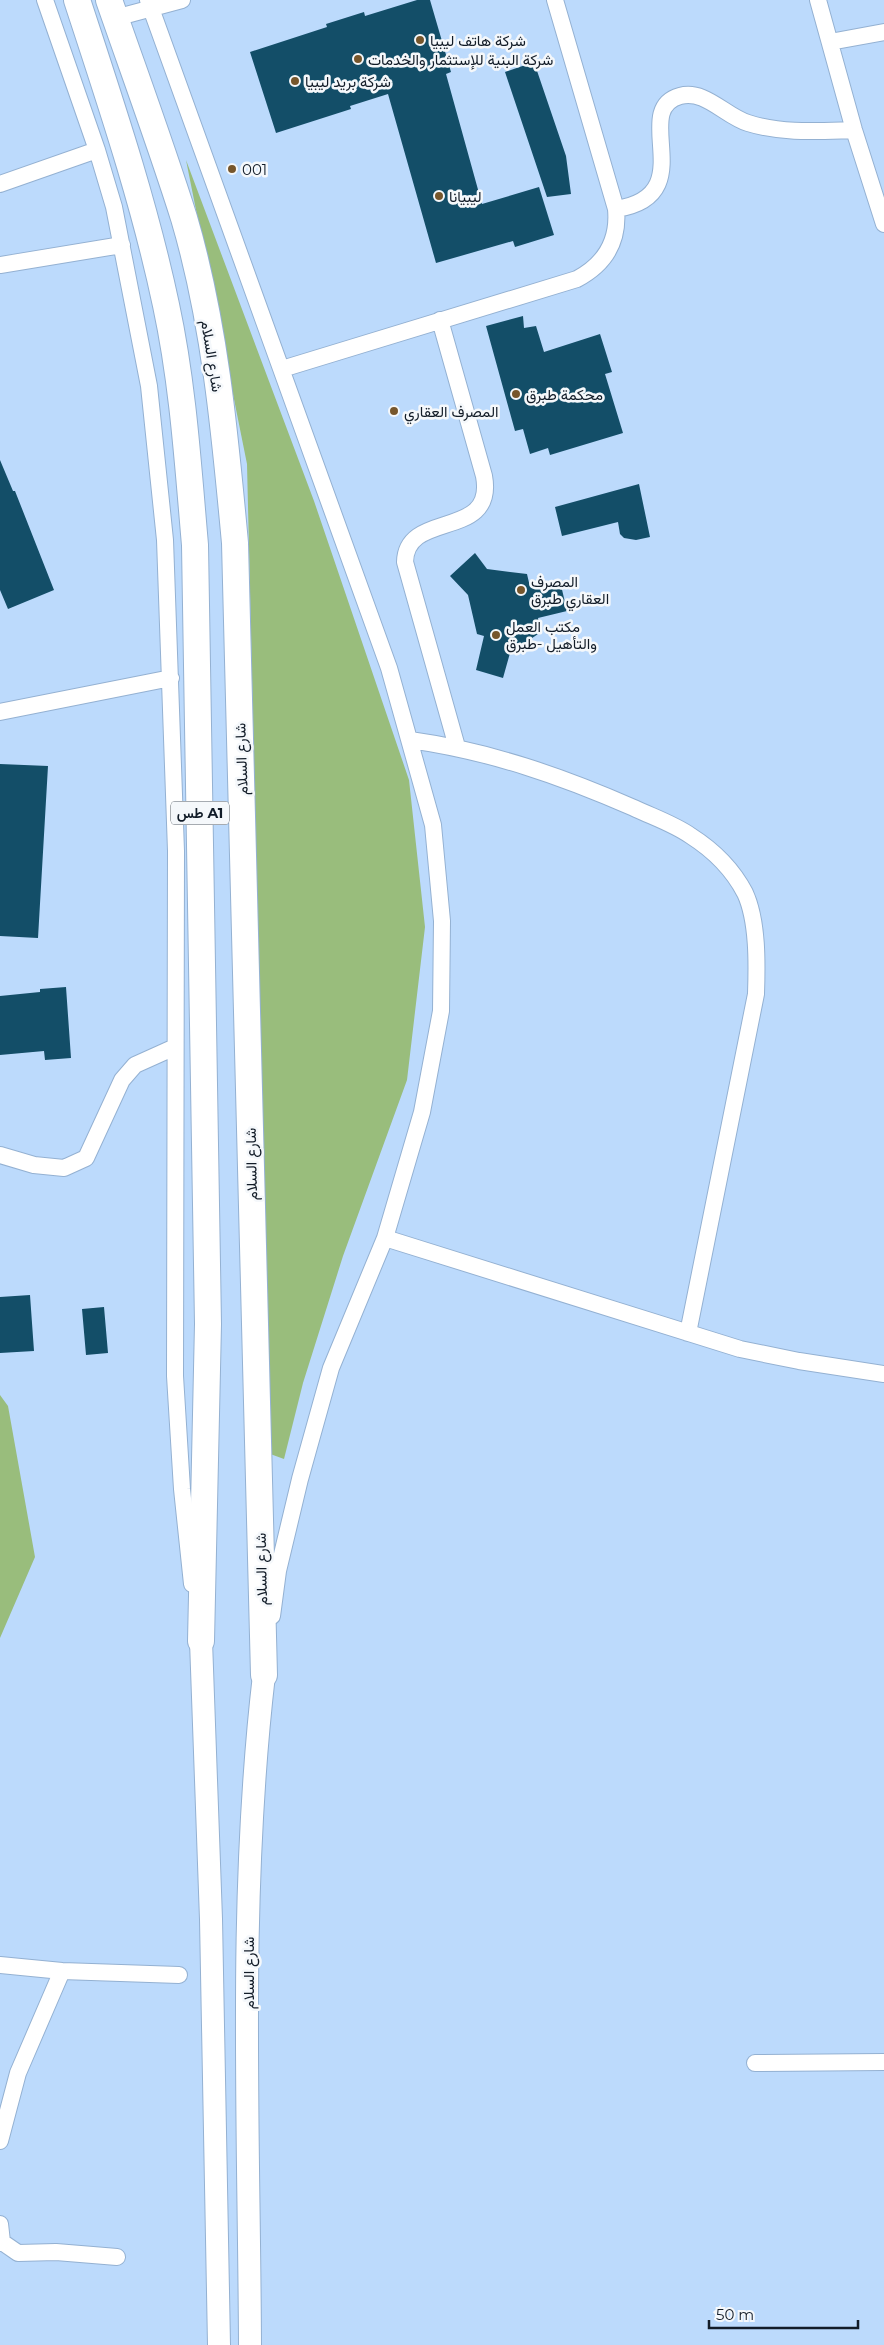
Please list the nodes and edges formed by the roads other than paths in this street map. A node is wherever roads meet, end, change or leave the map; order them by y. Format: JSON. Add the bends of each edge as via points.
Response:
{"nodes":[{"id":1,"x":45,"y":0,"type":"edge"},
{"id":2,"x":77,"y":0,"type":"edge"},
{"id":3,"x":182,"y":0,"type":"edge"},
{"id":4,"x":555,"y":0,"type":"edge"},
{"id":5,"x":818,"y":0,"type":"edge"},
{"id":6,"x":150,"y":4,"type":"edge"},
{"id":7,"x":112,"y":9,"type":"edge"},
{"id":8,"x":884,"y":32,"type":"edge"},
{"id":9,"x":830,"y":42,"type":"junction"},
{"id":10,"x":854,"y":130,"type":"junction"},
{"id":11,"x":97,"y":150,"type":"junction"},
{"id":12,"x":0,"y":184,"type":"edge"},
{"id":13,"x":616,"y":209,"type":"junction"},
{"id":14,"x":884,"y":224,"type":"edge"},
{"id":15,"x":122,"y":245,"type":"junction"},
{"id":16,"x":0,"y":265,"type":"edge"},
{"id":17,"x":440,"y":320,"type":"junction"},
{"id":18,"x":282,"y":369,"type":"junction"},
{"id":19,"x":171,"y":678,"type":"junction"},
{"id":20,"x":0,"y":712,"type":"edge"},
{"id":21,"x":410,"y":740,"type":"junction"},
{"id":22,"x":457,"y":746,"type":"junction"},
{"id":23,"x":175,"y":1047,"type":"junction"},
{"id":24,"x":0,"y":1155,"type":"edge"},
{"id":25,"x":385,"y":1238,"type":"junction"},
{"id":26,"x":688,"y":1333,"type":"junction"},
{"id":27,"x":884,"y":1374,"type":"edge"},
{"id":28,"x":201,"y":1641,"type":"junction"},
{"id":29,"x":264,"y":1675,"type":"junction"},
{"id":30,"x":0,"y":1964,"type":"edge"},
{"id":31,"x":62,"y":1971,"type":"junction"},
{"id":32,"x":179,"y":1975,"type":"dead end"},
{"id":33,"x":884,"y":2062,"type":"edge"},
{"id":34,"x":754,"y":2063,"type":"dead end"},
{"id":35,"x":3,"y":2118,"type":"edge"},
{"id":36,"x":0,"y":2140,"type":"edge"},
{"id":37,"x":0,"y":2224,"type":"edge"},
{"id":38,"x":1,"y":2242,"type":"edge"},
{"id":39,"x":116,"y":2257,"type":"dead end"},
{"id":40,"x":219,"y":2345,"type":"edge"},
{"id":41,"x":250,"y":2345,"type":"edge"}],
"edges":[{"from":1,"to":11,"type":"street"},
{"from":2,"to":28,"type":"highway","number":"طس A1","via":[[128,158],[166,306],[186,444],[195,545],[208,1324]]},
{"from":3,"to":6,"type":"street"},
{"from":4,"to":13,"type":"street"},
{"from":5,"to":9,"type":"street"},
{"from":6,"to":7,"type":"street"},
{"from":6,"to":18,"type":"street"},
{"from":7,"to":29,"type":"highway","name":"شارع السلام","via":[[184,219],[202,294],[226,445],[235,543]]},
{"from":8,"to":9,"type":"street"},
{"from":9,"to":10,"type":"street"},
{"from":10,"to":13,"type":"street","via":[[797,131],[762,127],[738,120],[704,98],[691,94],[678,96],[667,104],[661,114],[661,179],[643,200],[630,207]]},
{"from":10,"to":14,"type":"street"},
{"from":11,"to":12,"type":"street"},
{"from":11,"to":15,"type":"street"},
{"from":13,"to":17,"type":"street","via":[[614,240],[590,273]]},
{"from":15,"to":16,"type":"street"},
{"from":15,"to":19,"type":"street","via":[[149,386],[165,540]]},
{"from":17,"to":18,"type":"street"},
{"from":17,"to":22,"type":"street","via":[[484,476],[485,492],[480,506],[470,516],[417,535],[408,545],[405,562]]},
{"from":18,"to":21,"type":"street","via":[[389,668]]},
{"from":19,"to":20,"type":"street"},
{"from":19,"to":23,"type":"street","via":[[176,851]]},
{"from":21,"to":22,"type":"street"},
{"from":21,"to":25,"type":"street","via":[[434,825],[442,921],[441,1011],[422,1112]]},
{"from":22,"to":26,"type":"street","via":[[542,772],[673,825],[707,848],[735,877],[746,895],[755,944],[753,1019]]},
{"from":23,"to":24,"type":"street","via":[[135,1065],[122,1080],[86,1158],[64,1168],[34,1165]]},
{"from":23,"to":28,"type":"street","via":[[178,1432],[187,1545]]},
{"from":25,"to":26,"type":"street"},
{"from":25,"to":29,"type":"street","via":[[331,1368],[300,1479],[278,1571]]},
{"from":26,"to":27,"type":"street","via":[[769,1356]]},
{"from":28,"to":40,"type":"main road","via":[[211,1919]]},
{"from":29,"to":41,"type":"main road","name":"شارع السلام","via":[[254,1774],[247,1920]]},
{"from":30,"to":31,"type":"street"},
{"from":31,"to":32,"type":"street"},
{"from":31,"to":35,"type":"street","via":[[18,2073]]},
{"from":33,"to":34,"type":"street"},
{"from":35,"to":36,"type":"street"},
{"from":37,"to":38,"type":"street"},
{"from":38,"to":39,"type":"street","via":[[18,2253],[56,2252]]}]}
